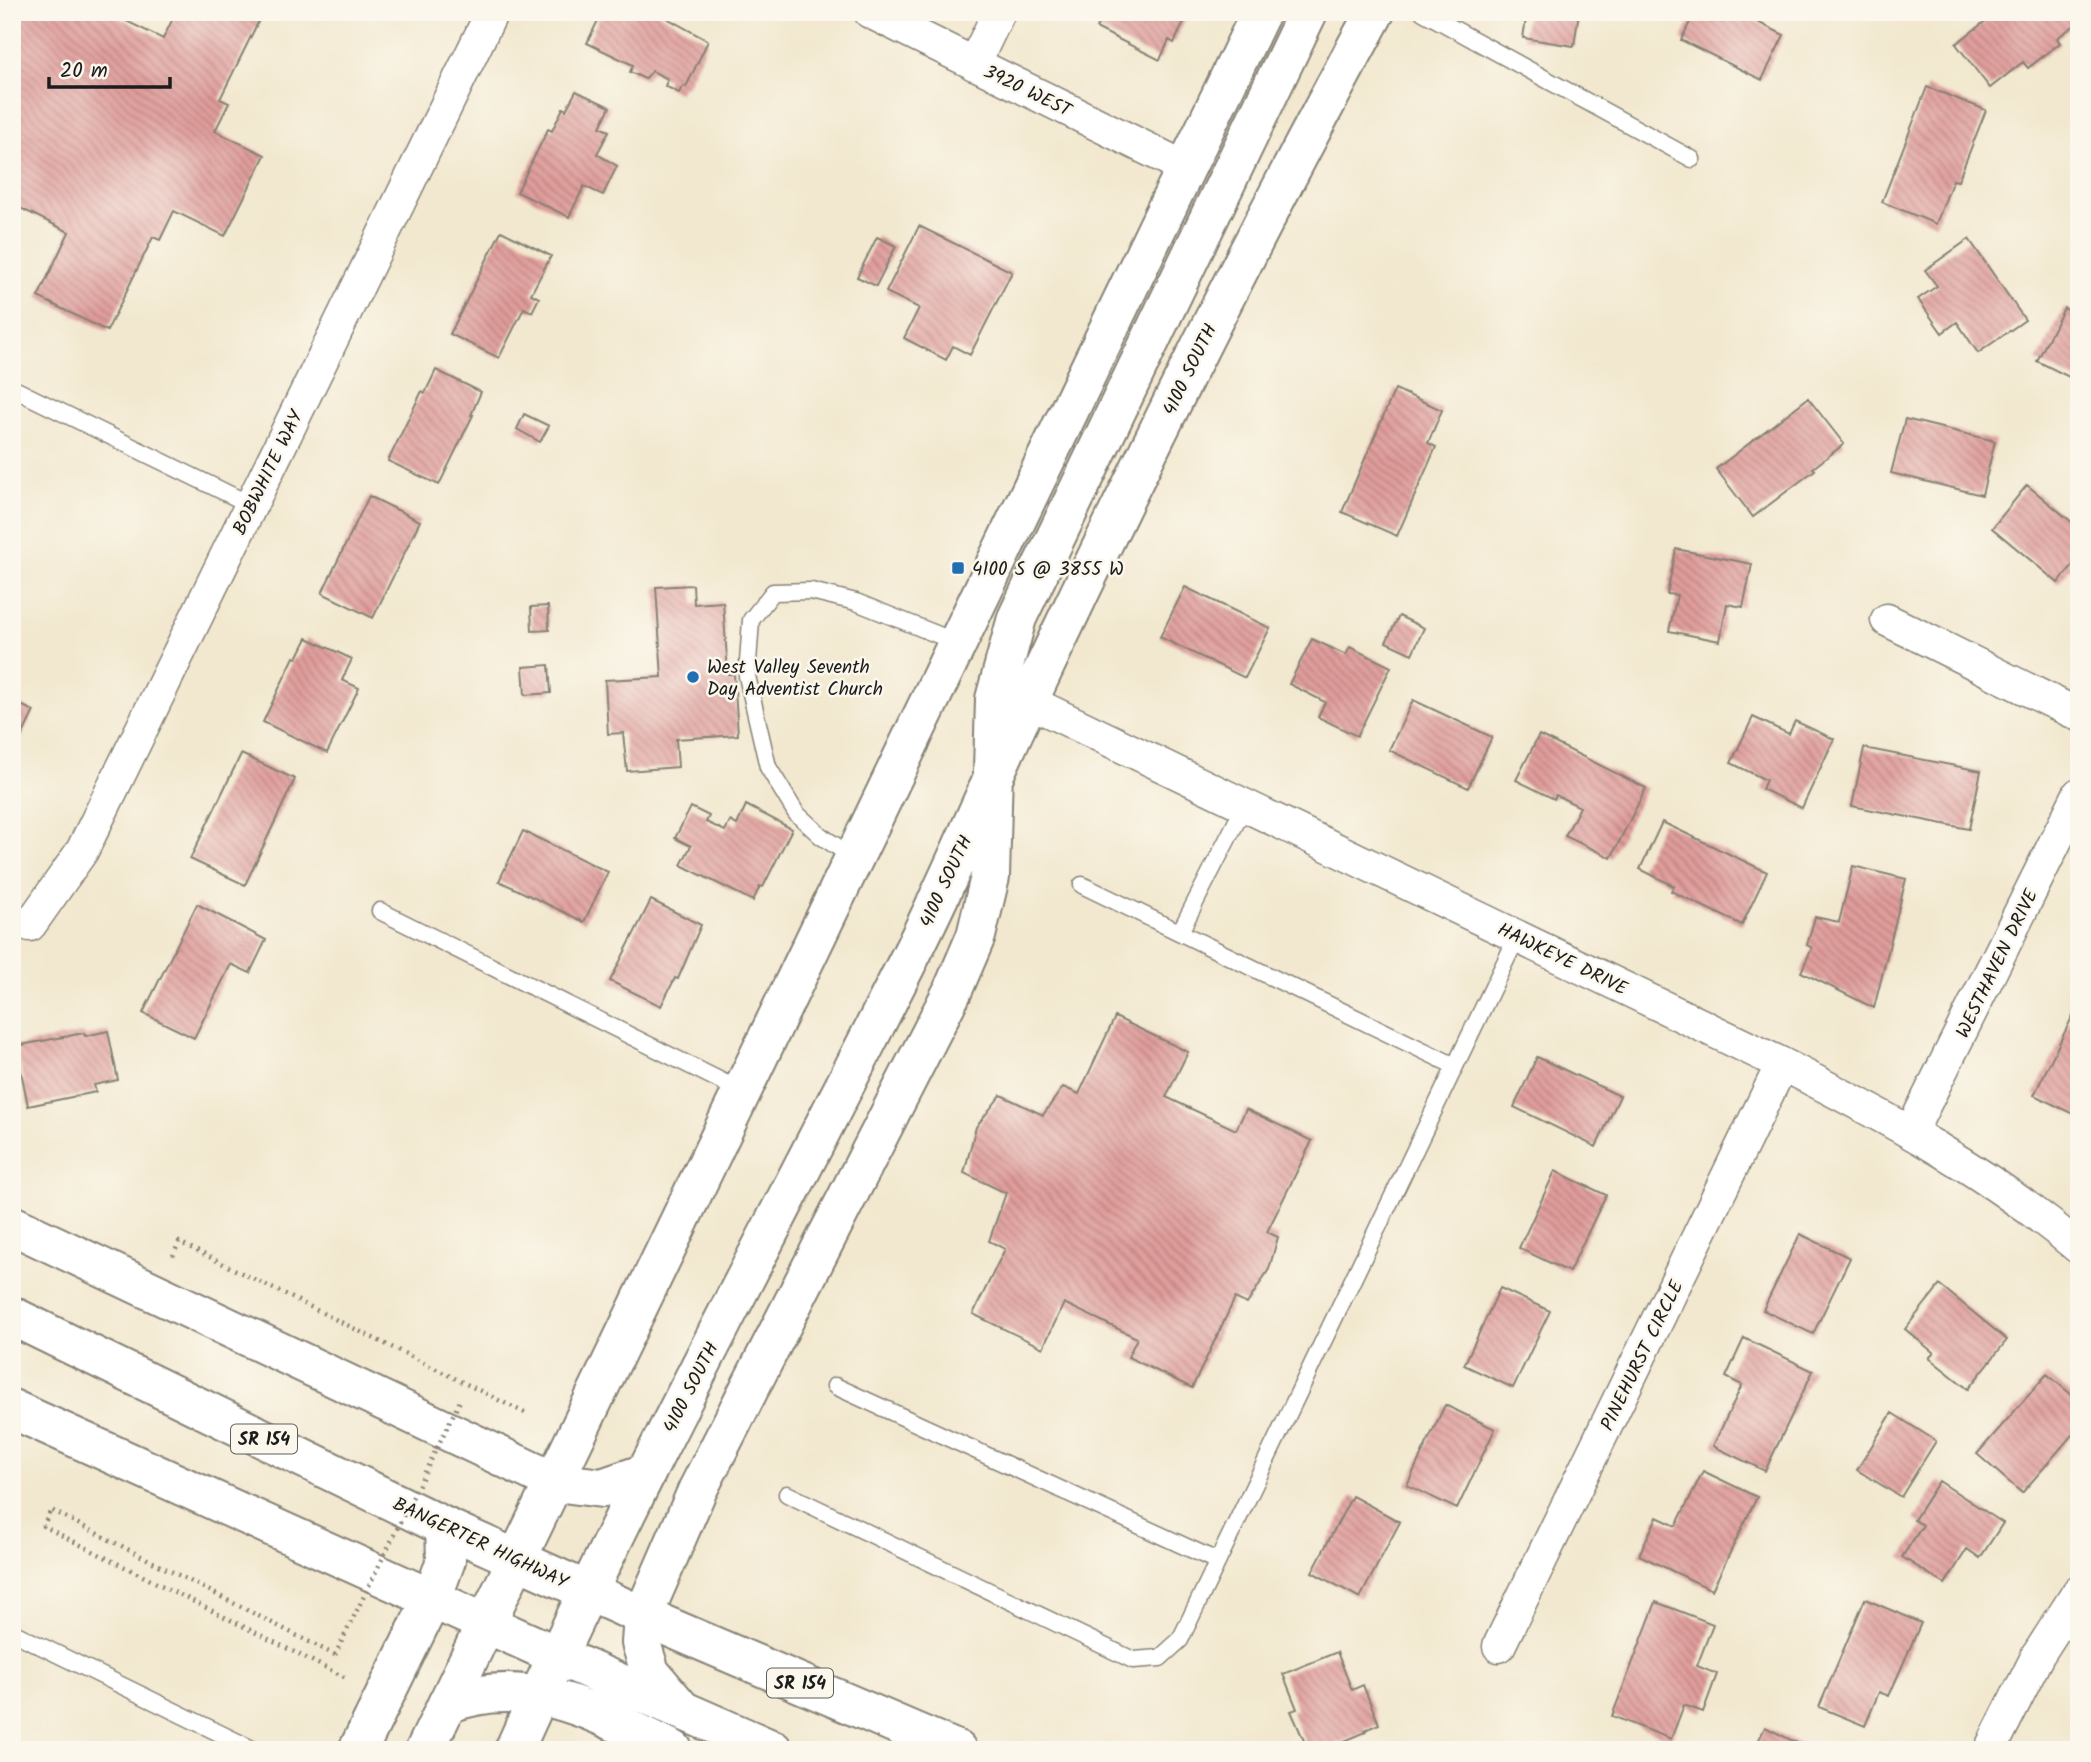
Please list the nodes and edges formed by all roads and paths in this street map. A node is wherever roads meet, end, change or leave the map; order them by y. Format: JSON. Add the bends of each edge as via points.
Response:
{"nodes":[{"id":1,"x":870,"y":12,"type":"edge"},
{"id":2,"x":999,"y":12,"type":"edge"},
{"id":3,"x":1261,"y":12,"type":"edge"},
{"id":4,"x":1308,"y":12,"type":"edge"},
{"id":5,"x":1375,"y":12,"type":"edge"},
{"id":6,"x":1423,"y":12,"type":"edge"},
{"id":7,"x":489,"y":13,"type":"edge"},
{"id":8,"x":974,"y":64,"type":"junction"},
{"id":9,"x":1692,"y":159,"type":"dead end"},
{"id":10,"x":1186,"y":168,"type":"junction"},
{"id":11,"x":12,"y":388,"type":"edge"},
{"id":12,"x":251,"y":505,"type":"junction"},
{"id":13,"x":1888,"y":620,"type":"dead end"},
{"id":14,"x":956,"y":642,"type":"junction"},
{"id":15,"x":1028,"y":701,"type":"junction"},
{"id":16,"x":2079,"y":715,"type":"edge"},
{"id":17,"x":994,"y":776,"type":"junction"},
{"id":18,"x":2079,"y":794,"type":"edge"},
{"id":19,"x":1245,"y":805,"type":"junction"},
{"id":20,"x":853,"y":858,"type":"junction"},
{"id":21,"x":1083,"y":885,"type":"dead end"},
{"id":22,"x":380,"y":911,"type":"dead end"},
{"id":23,"x":21,"y":923,"type":"edge"},
{"id":24,"x":1180,"y":932,"type":"junction"},
{"id":25,"x":1517,"y":937,"type":"junction"},
{"id":26,"x":1782,"y":1064,"type":"junction"},
{"id":27,"x":1455,"y":1066,"type":"junction"},
{"id":28,"x":741,"y":1091,"type":"junction"},
{"id":29,"x":1911,"y":1132,"type":"junction"},
{"id":30,"x":12,"y":1225,"type":"edge"},
{"id":31,"x":2079,"y":1248,"type":"edge"},
{"id":32,"x":172,"y":1259,"type":"dead end"},
{"id":33,"x":12,"y":1316,"type":"edge"},
{"id":34,"x":835,"y":1386,"type":"dead end"},
{"id":35,"x":449,"y":1392,"type":"dead end"},
{"id":36,"x":12,"y":1409,"type":"edge"},
{"id":37,"x":529,"y":1415,"type":"dead end"},
{"id":38,"x":646,"y":1473,"type":"junction"},
{"id":39,"x":555,"y":1482,"type":"junction"},
{"id":40,"x":787,"y":1493,"type":"dead end"},
{"id":41,"x":445,"y":1527,"type":"junction"},
{"id":42,"x":517,"y":1559,"type":"junction"},
{"id":43,"x":1217,"y":1562,"type":"junction"},
{"id":44,"x":587,"y":1591,"type":"junction"},
{"id":45,"x":2079,"y":1591,"type":"edge"},
{"id":46,"x":432,"y":1600,"type":"junction"},
{"id":47,"x":643,"y":1616,"type":"junction"},
{"id":48,"x":486,"y":1624,"type":"junction"},
{"id":49,"x":12,"y":1632,"type":"edge"},
{"id":50,"x":1499,"y":1646,"type":"dead end"},
{"id":51,"x":558,"y":1656,"type":"junction"},
{"id":52,"x":355,"y":1683,"type":"dead end"},
{"id":53,"x":540,"y":1695,"type":"junction"},
{"id":54,"x":447,"y":1704,"type":"junction"},
{"id":55,"x":682,"y":1710,"type":"junction"},
{"id":56,"x":254,"y":1750,"type":"edge"},
{"id":57,"x":358,"y":1750,"type":"edge"},
{"id":58,"x":425,"y":1750,"type":"edge"},
{"id":59,"x":514,"y":1750,"type":"edge"},
{"id":60,"x":673,"y":1750,"type":"edge"},
{"id":61,"x":773,"y":1750,"type":"edge"},
{"id":62,"x":957,"y":1750,"type":"edge"},
{"id":63,"x":1990,"y":1750,"type":"edge"}],
"edges":[{"from":1,"to":8,"type":"street","name":"3920 WEST"},
{"from":2,"to":8,"type":"street"},
{"from":3,"to":10,"type":"main road"},
{"from":4,"to":17,"type":"main road","via":[[1017,618],[995,699]]},
{"from":5,"to":15,"type":"main road","name":"4100 SOUTH","via":[[1218,309]]},
{"from":6,"to":9,"type":"lane"},
{"from":7,"to":12,"type":"street","name":"BOBWHITE WAY"},
{"from":8,"to":10,"type":"street","name":"3920 WEST"},
{"from":10,"to":14,"type":"main road"},
{"from":11,"to":12,"type":"lane"},
{"from":12,"to":23,"type":"street","name":"BOBWHITE WAY","via":[[82,851]]},
{"from":13,"to":16,"type":"street"},
{"from":14,"to":20,"type":"main road"},
{"from":14,"to":20,"type":"lane","via":[[856,602],[811,591],[773,592],[751,620],[747,677],[768,767],[796,813]]},
{"from":15,"to":17,"type":"main road","name":"4100 SOUTH"},
{"from":15,"to":19,"type":"street","name":"HAWKEYE DRIVE"},
{"from":17,"to":38,"type":"main road","name":"4100 SOUTH","via":[[920,936]]},
{"from":17,"to":47,"type":"main road","via":[[990,877],[976,936],[952,992],[697,1491]]},
{"from":18,"to":29,"type":"street","name":"WESTHAVEN DRIVE"},
{"from":19,"to":24,"type":"lane"},
{"from":19,"to":25,"type":"street","name":"HAWKEYE DRIVE"},
{"from":20,"to":28,"type":"main road"},
{"from":21,"to":24,"type":"lane"},
{"from":22,"to":28,"type":"lane"},
{"from":24,"to":27,"type":"lane"},
{"from":25,"to":26,"type":"street","name":"HAWKEYE DRIVE"},
{"from":25,"to":27,"type":"lane"},
{"from":26,"to":29,"type":"street","name":"HAWKEYE DRIVE"},
{"from":26,"to":50,"type":"street","name":"PINEHURST CIRCLE"},
{"from":27,"to":43,"type":"lane"},
{"from":28,"to":39,"type":"main road"},
{"from":29,"to":31,"type":"street","name":"HAWKEYE DRIVE","via":[[2013,1197]]},
{"from":30,"to":39,"type":"main road"},
{"from":32,"to":37,"type":"path","via":[[179,1242]]},
{"from":33,"to":41,"type":"main road","name":"BANGERTER HIGHWAY","number":"SR 154"},
{"from":34,"to":43,"type":"lane"},
{"from":35,"to":52,"type":"path","bridge":true,"via":[[461,1399],[335,1655],[51,1510],[43,1526]]},
{"from":36,"to":46,"type":"main road"},
{"from":38,"to":39,"type":"main road","via":[[602,1488]]},
{"from":38,"to":44,"type":"main road","name":"4100 SOUTH"},
{"from":39,"to":42,"type":"main road"},
{"from":40,"to":43,"type":"lane","via":[[1133,1660],[1160,1658],[1180,1640]]},
{"from":41,"to":42,"type":"main road","name":"BANGERTER HIGHWAY","number":"SR 154"},
{"from":41,"to":46,"type":"main road","via":[[446,1560]]},
{"from":42,"to":44,"type":"main road","name":"BANGERTER HIGHWAY","number":"SR 154"},
{"from":42,"to":48,"type":"main road"},
{"from":44,"to":47,"type":"main road","name":"BANGERTER HIGHWAY","number":"SR 154"},
{"from":44,"to":51,"type":"main road","name":"4100 SOUTH"},
{"from":45,"to":63,"type":"street","via":[[2038,1655]]},
{"from":46,"to":48,"type":"main road"},
{"from":46,"to":57,"type":"main road"},
{"from":47,"to":55,"type":"main road","via":[[640,1643],[650,1672]]},
{"from":47,"to":62,"type":"main road","name":"BANGERTER HIGHWAY","number":"SR 154"},
{"from":48,"to":51,"type":"main road"},
{"from":48,"to":54,"type":"main road"},
{"from":49,"to":56,"type":"lane"},
{"from":51,"to":53,"type":"main road","name":"4100 SOUTH"},
{"from":51,"to":55,"type":"main road"},
{"from":53,"to":54,"type":"main road","via":[[496,1691]]},
{"from":53,"to":59,"type":"main road","name":"4100 SOUTH"},
{"from":53,"to":60,"type":"main road","via":[[600,1715]]},
{"from":54,"to":58,"type":"main road"},
{"from":55,"to":61,"type":"main road"}]}
